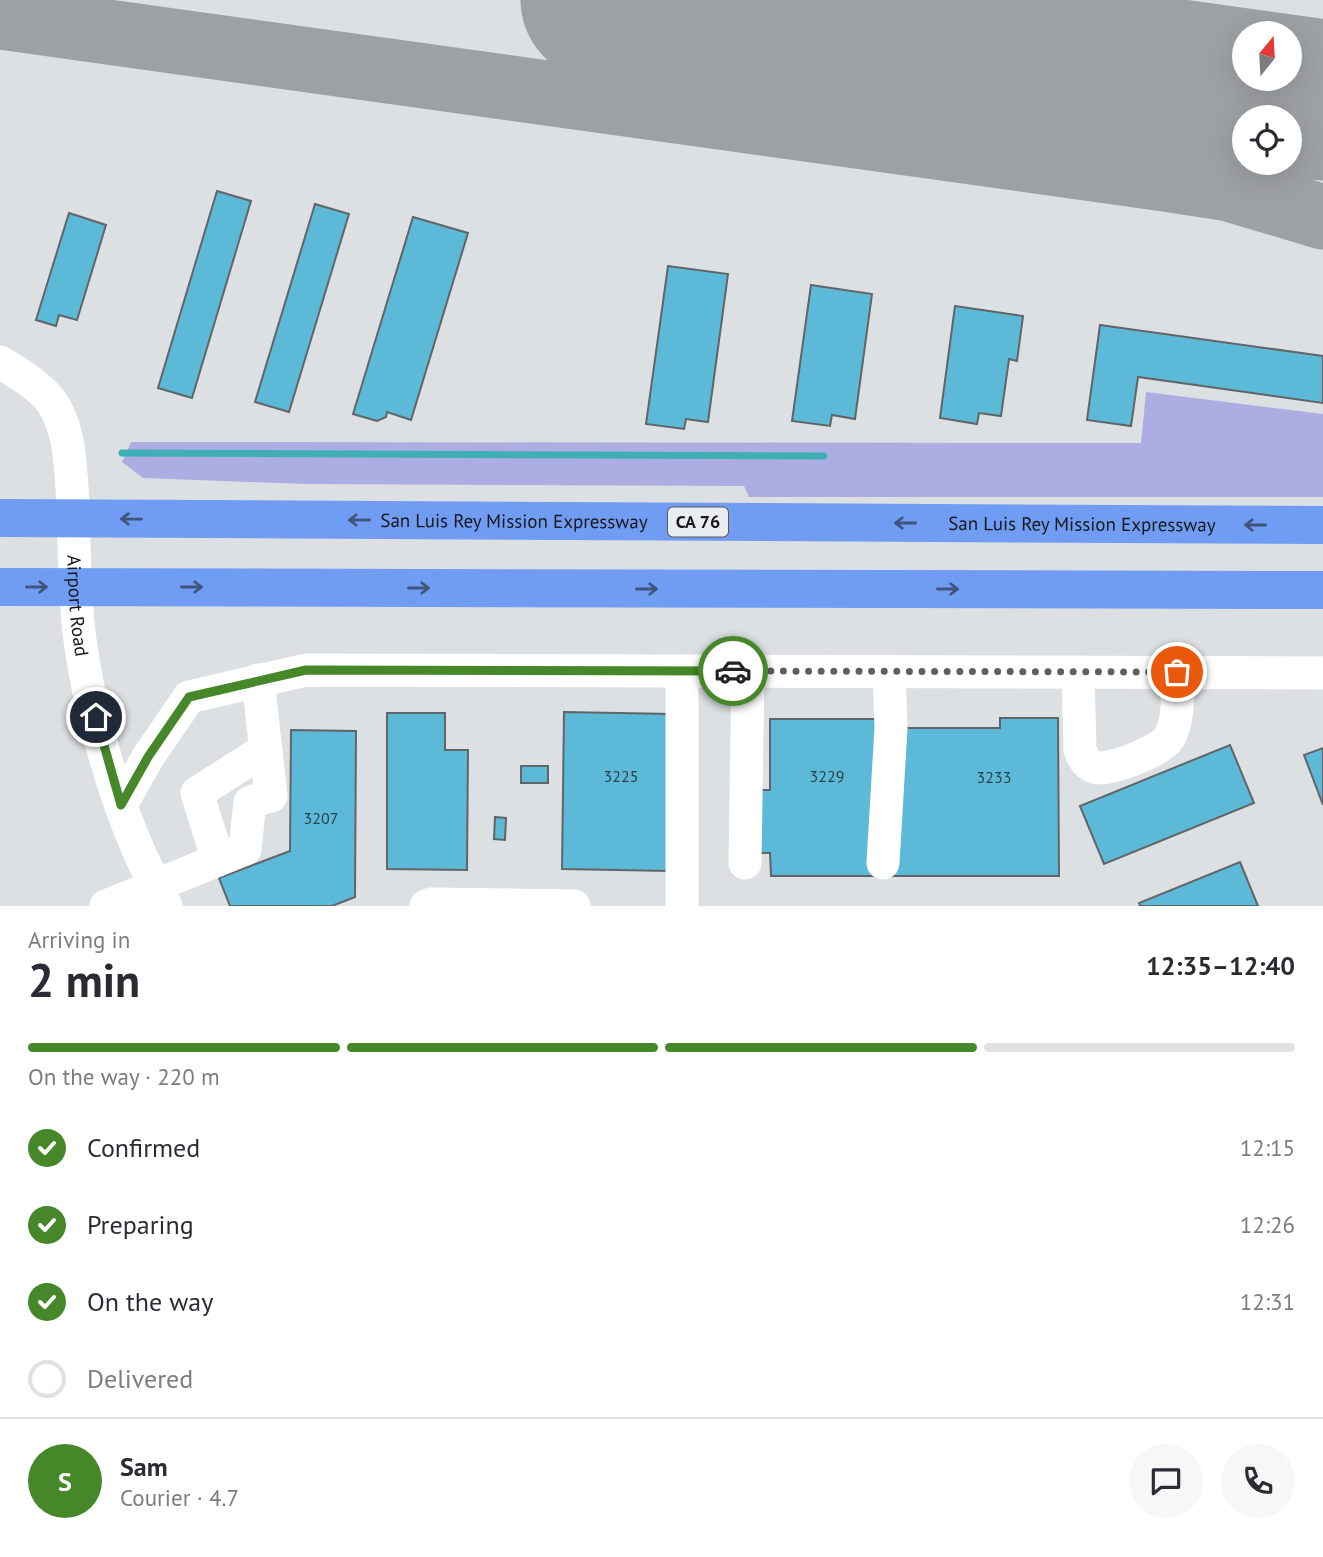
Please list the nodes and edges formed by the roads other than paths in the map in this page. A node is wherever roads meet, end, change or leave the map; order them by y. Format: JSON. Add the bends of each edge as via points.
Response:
{"nodes":[{"id":1,"x":0,"y":362,"type":"edge"},
{"id":2,"x":0,"y":518,"type":"edge"},
{"id":3,"x":74,"y":518,"type":"junction"},
{"id":4,"x":1323,"y":525,"type":"edge"},
{"id":5,"x":0,"y":587,"type":"edge"},
{"id":6,"x":75,"y":587,"type":"junction"},
{"id":7,"x":1323,"y":590,"type":"edge"},
{"id":8,"x":682,"y":671,"type":"junction"},
{"id":9,"x":748,"y":671,"type":"junction"},
{"id":10,"x":888,"y":671,"type":"junction"},
{"id":11,"x":1078,"y":672,"type":"junction"},
{"id":12,"x":1177,"y":672,"type":"junction"},
{"id":13,"x":1323,"y":673,"type":"edge"},
{"id":14,"x":258,"y":680,"type":"junction"},
{"id":15,"x":266,"y":749,"type":"junction"},
{"id":16,"x":121,"y":805,"type":"junction"},
{"id":17,"x":218,"y":860,"type":"junction"},
{"id":18,"x":745,"y":863,"type":"dead end"},
{"id":19,"x":883,"y":863,"type":"dead end"},
{"id":20,"x":161,"y":895,"type":"edge"},
{"id":21,"x":109,"y":905,"type":"edge"},
{"id":22,"x":430,"y":905,"type":"edge"},
{"id":23,"x":574,"y":906,"type":"edge"},
{"id":24,"x":681,"y":906,"type":"edge"}],
"edges":[{"from":1,"to":3,"type":"street","name":"Airport Road","via":[[41,391],[56,408],[68,443]]},
{"from":2,"to":3,"type":"highway","name":"San Luis Rey Mission Expressway","number":"CA 76"},
{"from":4,"to":3,"type":"highway","name":"San Luis Rey Mission Expressway","number":"CA 76","one_way":true},
{"from":3,"to":6,"type":"street","name":"Airport Road"},
{"from":5,"to":6,"type":"highway","one_way":true},
{"from":6,"to":7,"type":"highway","one_way":true},
{"from":6,"to":16,"type":"street","name":"Airport Road","via":[[89,695]]},
{"from":8,"to":9,"type":"street"},
{"from":8,"to":14,"type":"street","via":[[306,670]]},
{"from":8,"to":24,"type":"street"},
{"from":9,"to":10,"type":"street"},
{"from":9,"to":18,"type":"street"},
{"from":10,"to":11,"type":"street"},
{"from":10,"to":19,"type":"street","via":[[891,728]]},
{"from":11,"to":12,"type":"street"},
{"from":11,"to":12,"type":"street","via":[[1080,750],[1093,767],[1104,769],[1159,749],[1167,741],[1177,710]]},
{"from":12,"to":13,"type":"street"},
{"from":14,"to":15,"type":"street"},
{"from":14,"to":16,"type":"street","via":[[189,697]]},
{"from":15,"to":17,"type":"street","via":[[271,796],[250,802],[245,849]]},
{"from":15,"to":17,"type":"street","via":[[197,793]]},
{"from":16,"to":20,"type":"street","name":"Airport Road"},
{"from":17,"to":20,"type":"street"},
{"from":20,"to":21,"type":"street"},
{"from":22,"to":23,"type":"street"}]}
